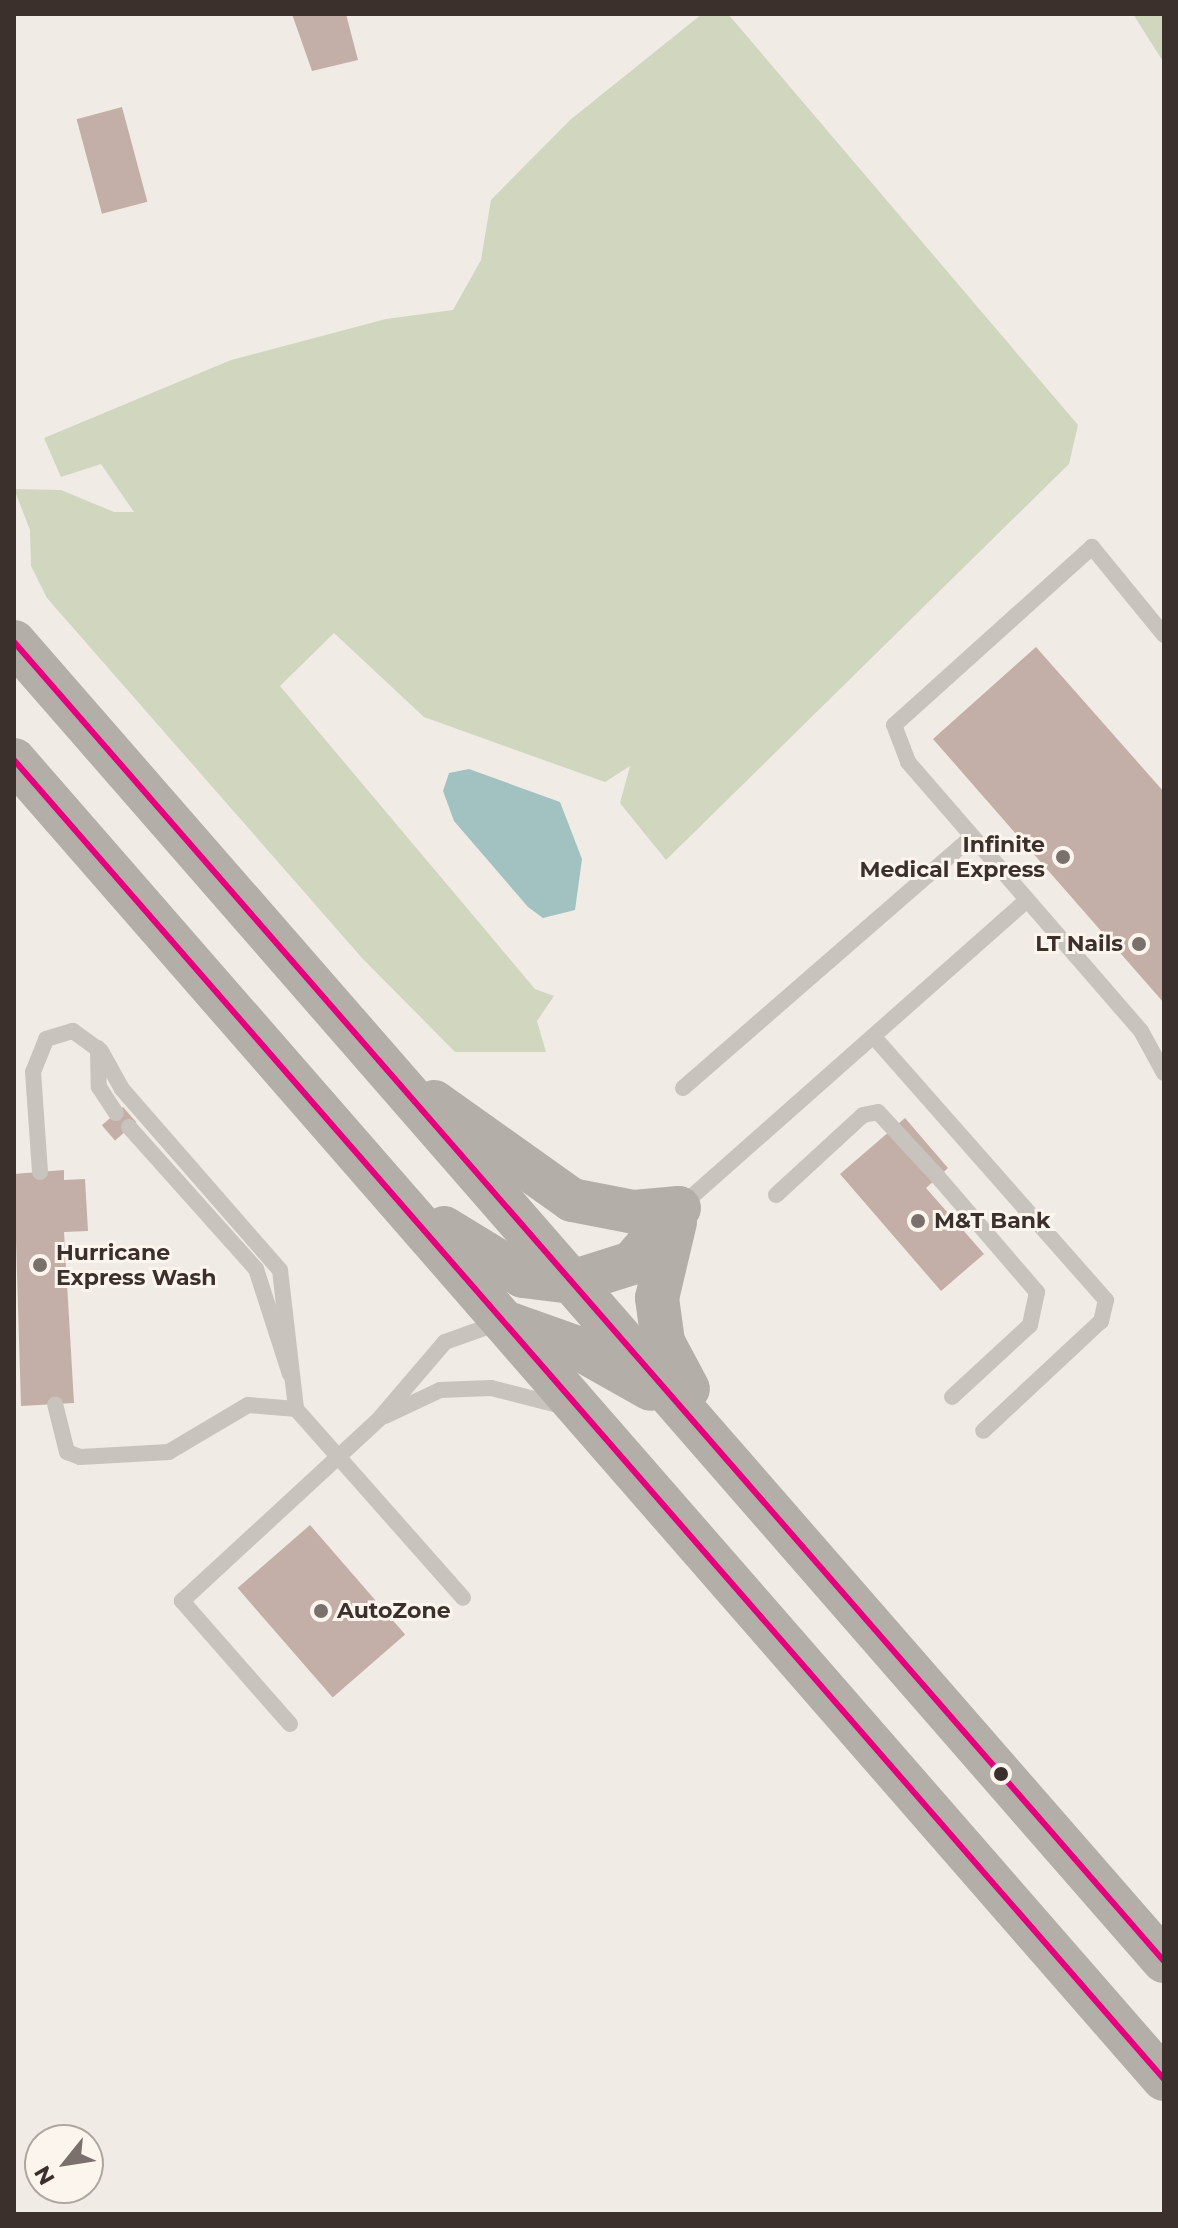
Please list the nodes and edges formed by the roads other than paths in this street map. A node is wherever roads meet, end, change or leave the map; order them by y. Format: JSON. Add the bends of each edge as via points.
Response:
{"nodes":[{"id":1,"x":1164,"y":635,"type":"edge"},
{"id":2,"x":14,"y":642,"type":"edge"},
{"id":3,"x":14,"y":760,"type":"edge"},
{"id":4,"x":971,"y":838,"type":"junction"},
{"id":5,"x":1027,"y":900,"type":"junction"},
{"id":6,"x":874,"y":1037,"type":"junction"},
{"id":7,"x":98,"y":1047,"type":"junction"},
{"id":8,"x":384,"y":1069,"type":"junction"},
{"id":9,"x":1164,"y":1073,"type":"edge"},
{"id":10,"x":683,"y":1088,"type":"dead end"},
{"id":11,"x":116,"y":1113,"type":"dead end"},
{"id":12,"x":129,"y":1127,"type":"dead end"},
{"id":13,"x":40,"y":1172,"type":"dead end"},
{"id":14,"x":379,"y":1179,"type":"junction"},
{"id":15,"x":776,"y":1195,"type":"dead end"},
{"id":16,"x":679,"y":1208,"type":"junction"},
{"id":17,"x":572,"y":1282,"type":"junction"},
{"id":18,"x":502,"y":1322,"type":"junction"},
{"id":19,"x":294,"y":1383,"type":"junction"},
{"id":20,"x":952,"y":1397,"type":"dead end"},
{"id":21,"x":55,"y":1404,"type":"dead end"},
{"id":22,"x":296,"y":1409,"type":"junction"},
{"id":23,"x":581,"y":1411,"type":"junction"},
{"id":24,"x":380,"y":1418,"type":"junction"},
{"id":25,"x":983,"y":1431,"type":"dead end"},
{"id":26,"x":709,"y":1434,"type":"junction"},
{"id":27,"x":338,"y":1457,"type":"junction"},
{"id":28,"x":463,"y":1598,"type":"dead end"},
{"id":29,"x":290,"y":1724,"type":"dead end"},
{"id":30,"x":1164,"y":1961,"type":"edge"},
{"id":31,"x":1160,"y":2077,"type":"edge"}],
"edges":[{"from":1,"to":4,"type":"lane","via":[[1092,547],[894,725],[908,762]]},
{"from":2,"to":8,"type":"highway"},
{"from":3,"to":14,"type":"highway"},
{"from":4,"to":5,"type":"lane"},
{"from":4,"to":10,"type":"lane"},
{"from":5,"to":6,"type":"lane"},
{"from":5,"to":9,"type":"lane","via":[[1141,1031]]},
{"from":6,"to":16,"type":"lane"},
{"from":6,"to":25,"type":"lane","via":[[1106,1300],[1101,1321]]},
{"from":7,"to":11,"type":"lane","via":[[99,1087]]},
{"from":7,"to":13,"type":"lane","via":[[73,1031],[56,1033],[39,1051],[33,1072]]},
{"from":7,"to":19,"type":"lane","via":[[122,1089],[280,1270]]},
{"from":8,"to":16,"type":"highway","via":[[572,1200],[634,1212]]},
{"from":8,"to":17,"type":"highway"},
{"from":12,"to":19,"type":"lane","via":[[256,1269]]},
{"from":14,"to":17,"type":"highway","via":[[487,1260],[523,1276]]},
{"from":14,"to":18,"type":"highway"},
{"from":15,"to":20,"type":"lane","via":[[863,1115],[878,1112],[938,1177],[1037,1292],[1030,1325]]},
{"from":16,"to":17,"type":"highway","via":[[632,1263]]},
{"from":16,"to":26,"type":"highway","via":[[657,1298],[663,1342]]},
{"from":17,"to":26,"type":"highway"},
{"from":18,"to":23,"type":"highway"},
{"from":18,"to":24,"type":"lane","via":[[445,1342]]},
{"from":18,"to":26,"type":"highway","via":[[627,1372]]},
{"from":19,"to":22,"type":"lane"},
{"from":21,"to":22,"type":"lane","via":[[67,1452],[80,1457],[178,1450],[248,1405]]},
{"from":22,"to":27,"type":"lane"},
{"from":23,"to":24,"type":"lane","via":[[491,1388],[440,1390]]},
{"from":23,"to":31,"type":"highway"},
{"from":24,"to":27,"type":"lane"},
{"from":26,"to":30,"type":"highway"},
{"from":27,"to":28,"type":"lane"},
{"from":27,"to":29,"type":"lane","via":[[182,1601]]}]}
